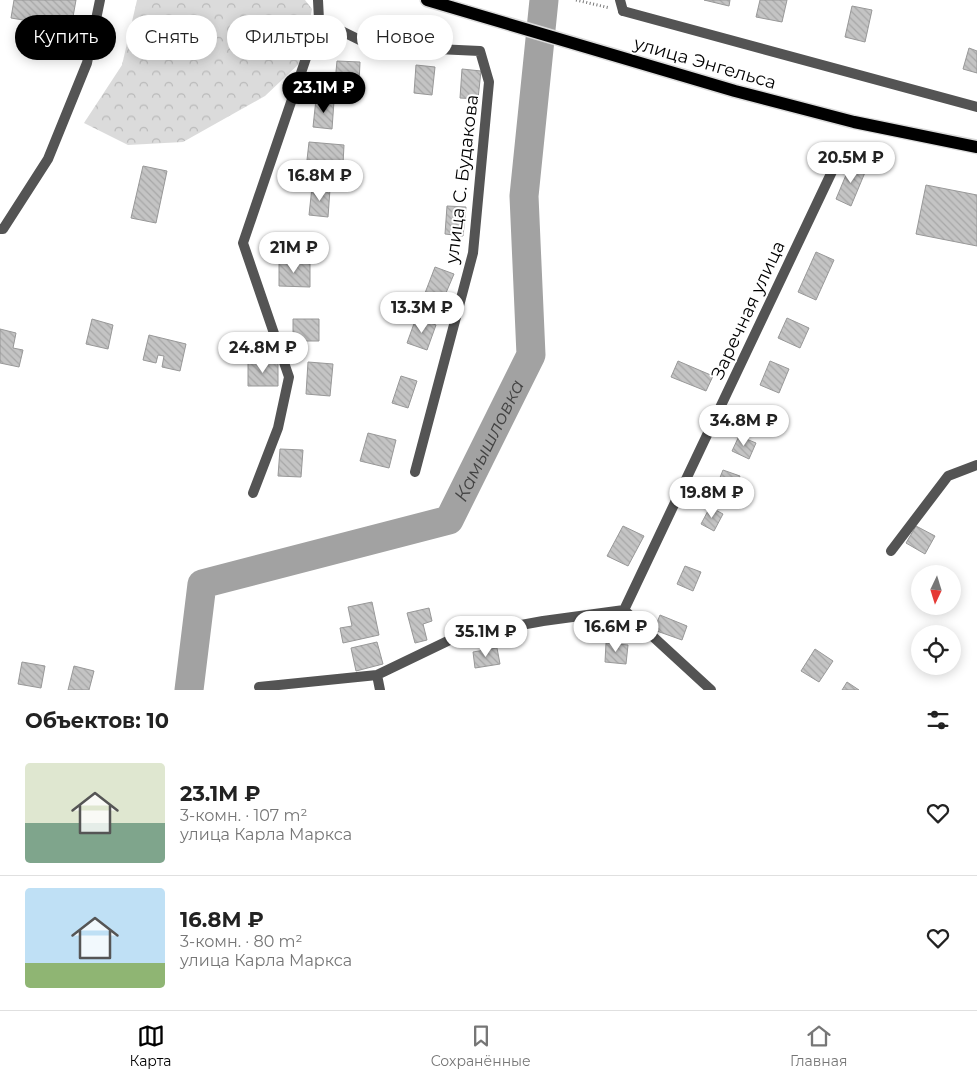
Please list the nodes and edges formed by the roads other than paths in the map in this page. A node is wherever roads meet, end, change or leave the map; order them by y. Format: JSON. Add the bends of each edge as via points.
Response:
{"nodes":[{"id":1,"x":100,"y":0,"type":"edge"},
{"id":2,"x":318,"y":0,"type":"edge"},
{"id":3,"x":426,"y":0,"type":"edge"},
{"id":4,"x":620,"y":0,"type":"edge"},
{"id":5,"x":319,"y":15,"type":"edge"},
{"id":6,"x":347,"y":34,"type":"edge"},
{"id":7,"x":305,"y":60,"type":"edge"},
{"id":8,"x":977,"y":107,"type":"edge"},
{"id":9,"x":977,"y":147,"type":"edge"},
{"id":10,"x":837,"y":161,"type":"dead end"},
{"id":11,"x":0,"y":230,"type":"edge"},
{"id":12,"x":977,"y":466,"type":"edge"},
{"id":13,"x":415,"y":472,"type":"dead end"},
{"id":14,"x":253,"y":493,"type":"dead end"},
{"id":15,"x":891,"y":550,"type":"dead end"},
{"id":16,"x":624,"y":610,"type":"junction"},
{"id":17,"x":377,"y":674,"type":"junction"},
{"id":18,"x":259,"y":687,"type":"dead end"},
{"id":19,"x":380,"y":690,"type":"edge"},
{"id":20,"x":711,"y":690,"type":"edge"}],
"edges":[{"from":1,"to":11,"type":"street","via":[[87,63],[48,159]]},
{"from":2,"to":5,"type":"street"},
{"from":3,"to":9,"type":"main road","name":"улица Энгельса","via":[[735,91],[854,122]]},
{"from":4,"to":8,"type":"street","via":[[623,11]]},
{"from":6,"to":13,"type":"street","name":"улица С. Будакова","via":[[372,46],[480,52],[490,82],[473,253]]},
{"from":7,"to":14,"type":"street","via":[[243,243],[289,377],[278,428]]},
{"from":10,"to":16,"type":"street","name":"Заречная улица"},
{"from":12,"to":15,"type":"street","via":[[948,476]]},
{"from":16,"to":17,"type":"street","via":[[456,637]]},
{"from":16,"to":20,"type":"street"},
{"from":17,"to":18,"type":"street"},
{"from":17,"to":19,"type":"street"}]}
